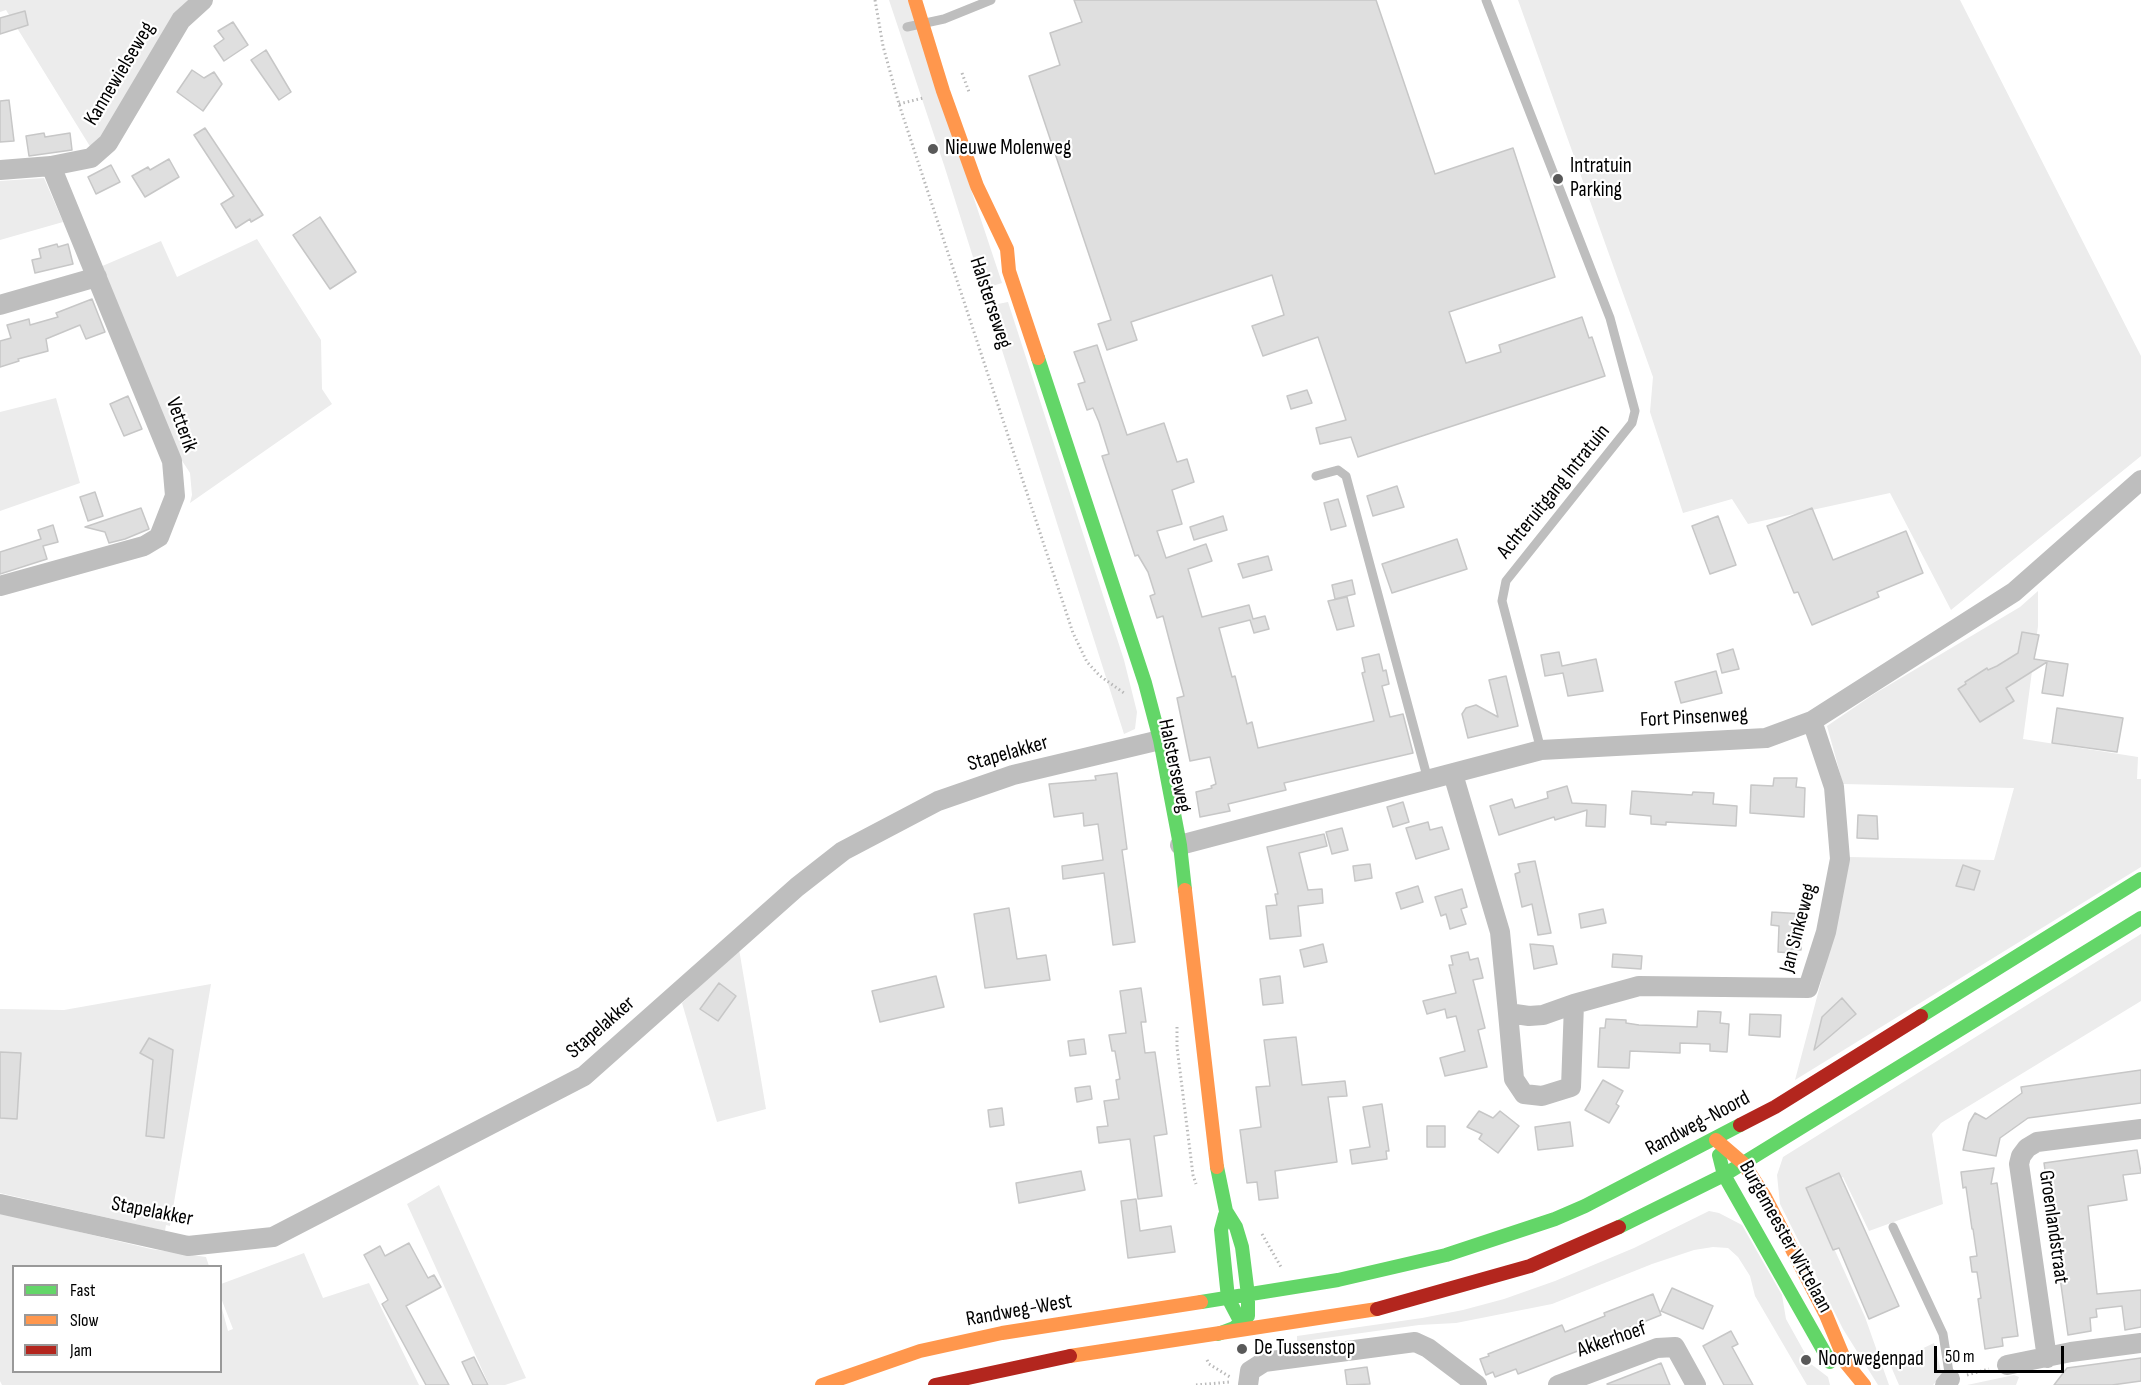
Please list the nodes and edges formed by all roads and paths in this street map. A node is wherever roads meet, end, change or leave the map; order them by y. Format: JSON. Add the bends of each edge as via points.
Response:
{"nodes":[{"id":1,"x":203,"y":0,"type":"edge"},
{"id":2,"x":874,"y":0,"type":"edge"},
{"id":3,"x":915,"y":0,"type":"edge"},
{"id":4,"x":990,"y":0,"type":"edge"},
{"id":5,"x":1486,"y":0,"type":"edge"},
{"id":6,"x":902,"y":9,"type":"dead end"},
{"id":7,"x":922,"y":24,"type":"junction"},
{"id":8,"x":909,"y":33,"type":"joint"},
{"id":9,"x":51,"y":166,"type":"junction"},
{"id":10,"x":0,"y":170,"type":"edge"},
{"id":11,"x":963,"y":188,"type":"dead end"},
{"id":12,"x":1009,"y":271,"type":"junction"},
{"id":13,"x":97,"y":277,"type":"junction"},
{"id":14,"x":0,"y":305,"type":"edge"},
{"id":15,"x":1316,"y":476,"type":"dead end"},
{"id":16,"x":2141,"y":480,"type":"edge"},
{"id":17,"x":0,"y":586,"type":"edge"},
{"id":18,"x":1132,"y":700,"type":"dead end"},
{"id":19,"x":1812,"y":721,"type":"junction"},
{"id":20,"x":1160,"y":740,"type":"junction"},
{"id":21,"x":1540,"y":750,"type":"junction"},
{"id":22,"x":1453,"y":774,"type":"junction"},
{"id":23,"x":1428,"y":780,"type":"junction"},
{"id":24,"x":1179,"y":845,"type":"junction"},
{"id":25,"x":2141,"y":879,"type":"edge"},
{"id":26,"x":2141,"y":918,"type":"edge"},
{"id":27,"x":1574,"y":1004,"type":"junction"},
{"id":28,"x":1508,"y":1013,"type":"junction"},
{"id":29,"x":1177,"y":1026,"type":"dead end"},
{"id":30,"x":2141,"y":1129,"type":"edge"},
{"id":31,"x":1716,"y":1140,"type":"junction"},
{"id":32,"x":1744,"y":1164,"type":"junction"},
{"id":33,"x":1724,"y":1175,"type":"junction"},
{"id":34,"x":1199,"y":1192,"type":"dead end"},
{"id":35,"x":0,"y":1204,"type":"edge"},
{"id":36,"x":1226,"y":1211,"type":"junction"},
{"id":37,"x":1893,"y":1227,"type":"dead end"},
{"id":38,"x":1248,"y":1295,"type":"junction"},
{"id":39,"x":1228,"y":1298,"type":"junction"},
{"id":40,"x":1243,"y":1321,"type":"junction"},
{"id":41,"x":1266,"y":1328,"type":"junction"},
{"id":42,"x":1207,"y":1337,"type":"junction"},
{"id":43,"x":2141,"y":1343,"type":"edge"},
{"id":44,"x":2047,"y":1358,"type":"junction"},
{"id":45,"x":2007,"y":1365,"type":"joint"},
{"id":46,"x":1837,"y":1375,"type":"dead end"},
{"id":47,"x":1948,"y":1382,"type":"edge"},
{"id":48,"x":1244,"y":1383,"type":"edge"},
{"id":49,"x":822,"y":1385,"type":"edge"},
{"id":50,"x":935,"y":1385,"type":"edge"},
{"id":51,"x":1196,"y":1385,"type":"edge"},
{"id":52,"x":1477,"y":1385,"type":"edge"},
{"id":53,"x":1558,"y":1385,"type":"edge"},
{"id":54,"x":1696,"y":1385,"type":"edge"},
{"id":55,"x":1864,"y":1385,"type":"edge"}],
"edges":[{"from":1,"to":9,"type":"street","name":"Kannewielseweg","via":[[181,20],[108,143],[91,158]]},
{"from":2,"to":18,"type":"path","name":"Halsterseweg","via":[[899,104],[1073,633],[1087,662]]},
{"from":3,"to":7,"type":"main road","name":"Halsterseweg"},
{"from":4,"to":7,"type":"lane"},
{"from":5,"to":21,"type":"lane","name":"Achteruitgang Intratuin","via":[[1610,318],[1635,411],[1632,423],[1506,581],[1502,601]]},
{"from":6,"to":8,"type":"main road"},
{"from":7,"to":8,"type":"lane"},
{"from":7,"to":12,"type":"main road","name":"Halsterseweg","via":[[977,186],[1007,249]]},
{"from":9,"to":10,"type":"street","name":"Kannewielseweg"},
{"from":9,"to":13,"type":"street","name":"Vetterik"},
{"from":11,"to":12,"type":"main road","name":"Halsterseweg","via":[[995,253]]},
{"from":12,"to":20,"type":"main road","name":"Halsterseweg"},
{"from":13,"to":14,"type":"street"},
{"from":13,"to":17,"type":"street","name":"Vetterik","via":[[171,461],[175,496],[159,537],[144,546]]},
{"from":15,"to":23,"type":"lane","via":[[1338,470],[1346,476]]},
{"from":16,"to":19,"type":"street","name":"Fort Pinsenweg","via":[[2014,592]]},
{"from":19,"to":21,"type":"street","name":"Fort Pinsenweg","via":[[1766,738]]},
{"from":19,"to":27,"type":"street","name":"Jan Sinkeweg","via":[[1834,787],[1840,859],[1826,933],[1808,988],[1639,986]]},
{"from":20,"to":24,"type":"main road","name":"Halsterseweg"},
{"from":20,"to":35,"type":"street","name":"Stapelakker","via":[[1013,775],[938,801],[843,851],[584,1076],[273,1237],[188,1246]]},
{"from":21,"to":22,"type":"street","name":"Fort Pinsenweg"},
{"from":22,"to":23,"type":"street","name":"Fort Pinsenweg"},
{"from":22,"to":28,"type":"street","via":[[1500,933]]},
{"from":23,"to":24,"type":"street","name":"Fort Pinsenweg"},
{"from":24,"to":36,"type":"main road","name":"Halsterseweg","via":[[1218,1173]]},
{"from":25,"to":31,"type":"main road","name":"Randweg-Noord"},
{"from":26,"to":32,"type":"main road"},
{"from":27,"to":28,"type":"street","name":"Jan Sinkeweg","via":[[1542,1015]]},
{"from":27,"to":28,"type":"street","via":[[1571,1087],[1542,1096],[1524,1094],[1514,1079]]},
{"from":29,"to":34,"type":"path","via":[[1193,1175]]},
{"from":30,"to":44,"type":"street","name":"Groenlandstraat","via":[[2037,1142],[2021,1156],[2019,1164]]},
{"from":31,"to":32,"type":"main road","name":"Burgemeester Wittelaan"},
{"from":31,"to":33,"type":"main road","name":"Burgemeester Wittelaan"},
{"from":31,"to":38,"type":"main road","name":"Randweg-Noord","via":[[1586,1206],[1446,1255],[1338,1280]]},
{"from":32,"to":33,"type":"main road"},
{"from":32,"to":55,"type":"main road","name":"Burgemeester Wittelaan","via":[[1827,1315],[1846,1363]]},
{"from":33,"to":41,"type":"main road","via":[[1595,1239],[1530,1266],[1406,1302]]},
{"from":33,"to":46,"type":"main road","name":"Burgemeester Wittelaan"},
{"from":36,"to":38,"type":"main road","name":"Halsterseweg","via":[[1240,1240]]},
{"from":36,"to":39,"type":"main road","name":"Halsterseweg","via":[[1221,1230]]},
{"from":37,"to":47,"type":"lane","via":[[1943,1334]]},
{"from":38,"to":39,"type":"main road","name":"Randweg-Noord"},
{"from":38,"to":40,"type":"main road","name":"Halsterseweg","via":[[1248,1316]]},
{"from":39,"to":40,"type":"main road","name":"Halsterseweg","via":[[1235,1315]]},
{"from":39,"to":49,"type":"main road","name":"Randweg-West","via":[[1002,1333],[920,1351]]},
{"from":40,"to":41,"type":"main road"},
{"from":40,"to":42,"type":"main road"},
{"from":41,"to":42,"type":"main road"},
{"from":42,"to":48,"type":"path","via":[[1205,1357],[1209,1364]]},
{"from":42,"to":50,"type":"main road","via":[[1059,1358]]},
{"from":43,"to":44,"type":"street"},
{"from":44,"to":45,"type":"street"},
{"from":45,"to":47,"type":"path"},
{"from":48,"to":51,"type":"path"},
{"from":48,"to":52,"type":"street","via":[[1250,1371],[1275,1359],[1415,1342]]},
{"from":53,"to":54,"type":"street","name":"Akkerhoef","via":[[1657,1348],[1675,1347]]}]}
